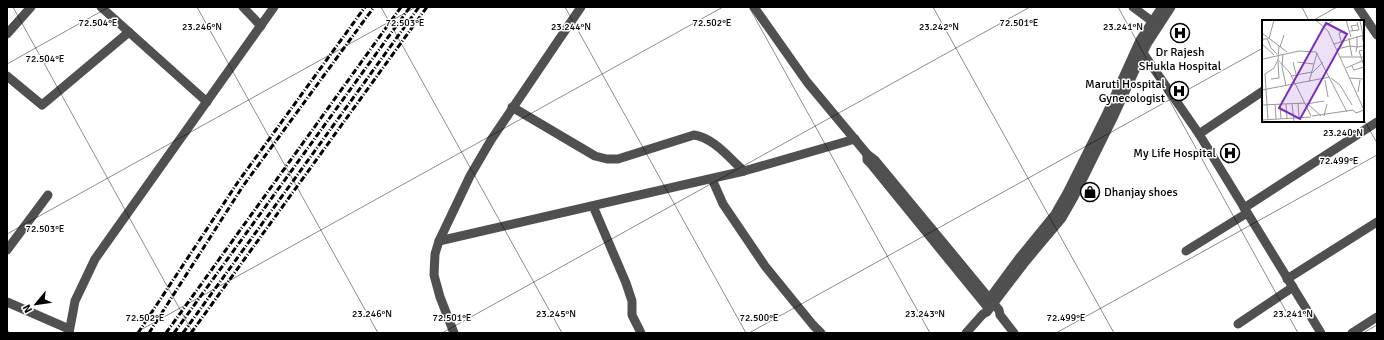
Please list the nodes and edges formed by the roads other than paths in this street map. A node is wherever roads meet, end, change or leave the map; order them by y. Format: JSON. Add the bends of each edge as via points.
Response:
{"nodes":[{"id":1,"x":31,"y":7,"type":"edge"},
{"id":2,"x":101,"y":7,"type":"edge"},
{"id":3,"x":243,"y":7,"type":"edge"},
{"id":4,"x":274,"y":7,"type":"edge"},
{"id":5,"x":580,"y":7,"type":"edge"},
{"id":6,"x":754,"y":7,"type":"edge"},
{"id":7,"x":1134,"y":7,"type":"edge"},
{"id":8,"x":1162,"y":7,"type":"edge"},
{"id":9,"x":1171,"y":7,"type":"edge"},
{"id":10,"x":1362,"y":9,"type":"edge"},
{"id":11,"x":1365,"y":23,"type":"edge"},
{"id":12,"x":1155,"y":24,"type":"junction"},
{"id":13,"x":261,"y":26,"type":"junction"},
{"id":14,"x":128,"y":32,"type":"junction"},
{"id":15,"x":7,"y":34,"type":"edge"},
{"id":16,"x":1377,"y":35,"type":"edge"},
{"id":17,"x":1143,"y":54,"type":"junction"},
{"id":18,"x":7,"y":76,"type":"edge"},
{"id":19,"x":1262,"y":92,"type":"edge"},
{"id":20,"x":207,"y":102,"type":"junction"},
{"id":21,"x":512,"y":107,"type":"junction"},
{"id":22,"x":1377,"y":122,"type":"edge"},
{"id":23,"x":1199,"y":134,"type":"junction"},
{"id":24,"x":855,"y":139,"type":"junction"},
{"id":25,"x":744,"y":171,"type":"junction"},
{"id":26,"x":712,"y":179,"type":"junction"},
{"id":27,"x":48,"y":195,"type":"dead end"},
{"id":28,"x":593,"y":206,"type":"junction"},
{"id":29,"x":1246,"y":211,"type":"junction"},
{"id":30,"x":1377,"y":222,"type":"edge"},
{"id":31,"x":439,"y":241,"type":"junction"},
{"id":32,"x":7,"y":250,"type":"edge"},
{"id":33,"x":1186,"y":251,"type":"dead end"},
{"id":34,"x":1288,"y":279,"type":"junction"},
{"id":35,"x":1293,"y":288,"type":"junction"},
{"id":36,"x":7,"y":302,"type":"edge"},
{"id":37,"x":988,"y":306,"type":"junction"},
{"id":38,"x":1377,"y":317,"type":"edge"},
{"id":39,"x":1238,"y":324,"type":"dead end"},
{"id":40,"x":69,"y":331,"type":"edge"},
{"id":41,"x":454,"y":333,"type":"edge"},
{"id":42,"x":641,"y":333,"type":"edge"},
{"id":43,"x":821,"y":333,"type":"edge"},
{"id":44,"x":966,"y":333,"type":"edge"},
{"id":45,"x":1014,"y":333,"type":"edge"},
{"id":46,"x":1321,"y":333,"type":"edge"},
{"id":47,"x":1352,"y":333,"type":"edge"}],
"edges":[{"from":1,"to":15,"type":"street"},
{"from":2,"to":14,"type":"street"},
{"from":3,"to":13,"type":"street"},
{"from":4,"to":13,"type":"street"},
{"from":5,"to":21,"type":"street"},
{"from":6,"to":24,"type":"street","via":[[807,82]]},
{"from":7,"to":12,"type":"street"},
{"from":8,"to":12,"type":"street"},
{"from":9,"to":12,"type":"street"},
{"from":10,"to":11,"type":"street"},
{"from":11,"to":16,"type":"street"},
{"from":12,"to":17,"type":"street"},
{"from":12,"to":37,"type":"street","via":[[1140,40],[1106,115],[1055,214],[1020,257]]},
{"from":13,"to":20,"type":"street"},
{"from":14,"to":18,"type":"street","via":[[42,105]]},
{"from":14,"to":20,"type":"street"},
{"from":17,"to":23,"type":"street"},
{"from":17,"to":37,"type":"street","via":[[1062,218]]},
{"from":19,"to":23,"type":"street"},
{"from":20,"to":40,"type":"street","via":[[95,259],[75,301]]},
{"from":21,"to":25,"type":"street","via":[[596,156],[618,159],[694,135],[710,141]]},
{"from":21,"to":31,"type":"street","via":[[470,176]]},
{"from":22,"to":29,"type":"street"},
{"from":23,"to":29,"type":"street"},
{"from":24,"to":25,"type":"street"},
{"from":24,"to":37,"type":"street","via":[[875,160]]},
{"from":25,"to":26,"type":"street"},
{"from":26,"to":28,"type":"street"},
{"from":26,"to":43,"type":"street","via":[[723,204],[765,266]]},
{"from":27,"to":32,"type":"street"},
{"from":28,"to":31,"type":"street"},
{"from":28,"to":42,"type":"street","via":[[626,283],[632,301],[632,315]]},
{"from":29,"to":33,"type":"street"},
{"from":29,"to":34,"type":"street"},
{"from":30,"to":34,"type":"street"},
{"from":31,"to":41,"type":"street","via":[[434,254],[434,275]]},
{"from":34,"to":35,"type":"street"},
{"from":35,"to":39,"type":"street"},
{"from":35,"to":46,"type":"street"},
{"from":36,"to":40,"type":"street"},
{"from":37,"to":44,"type":"street"},
{"from":37,"to":45,"type":"street","via":[[999,310]]},
{"from":38,"to":47,"type":"street"}]}
